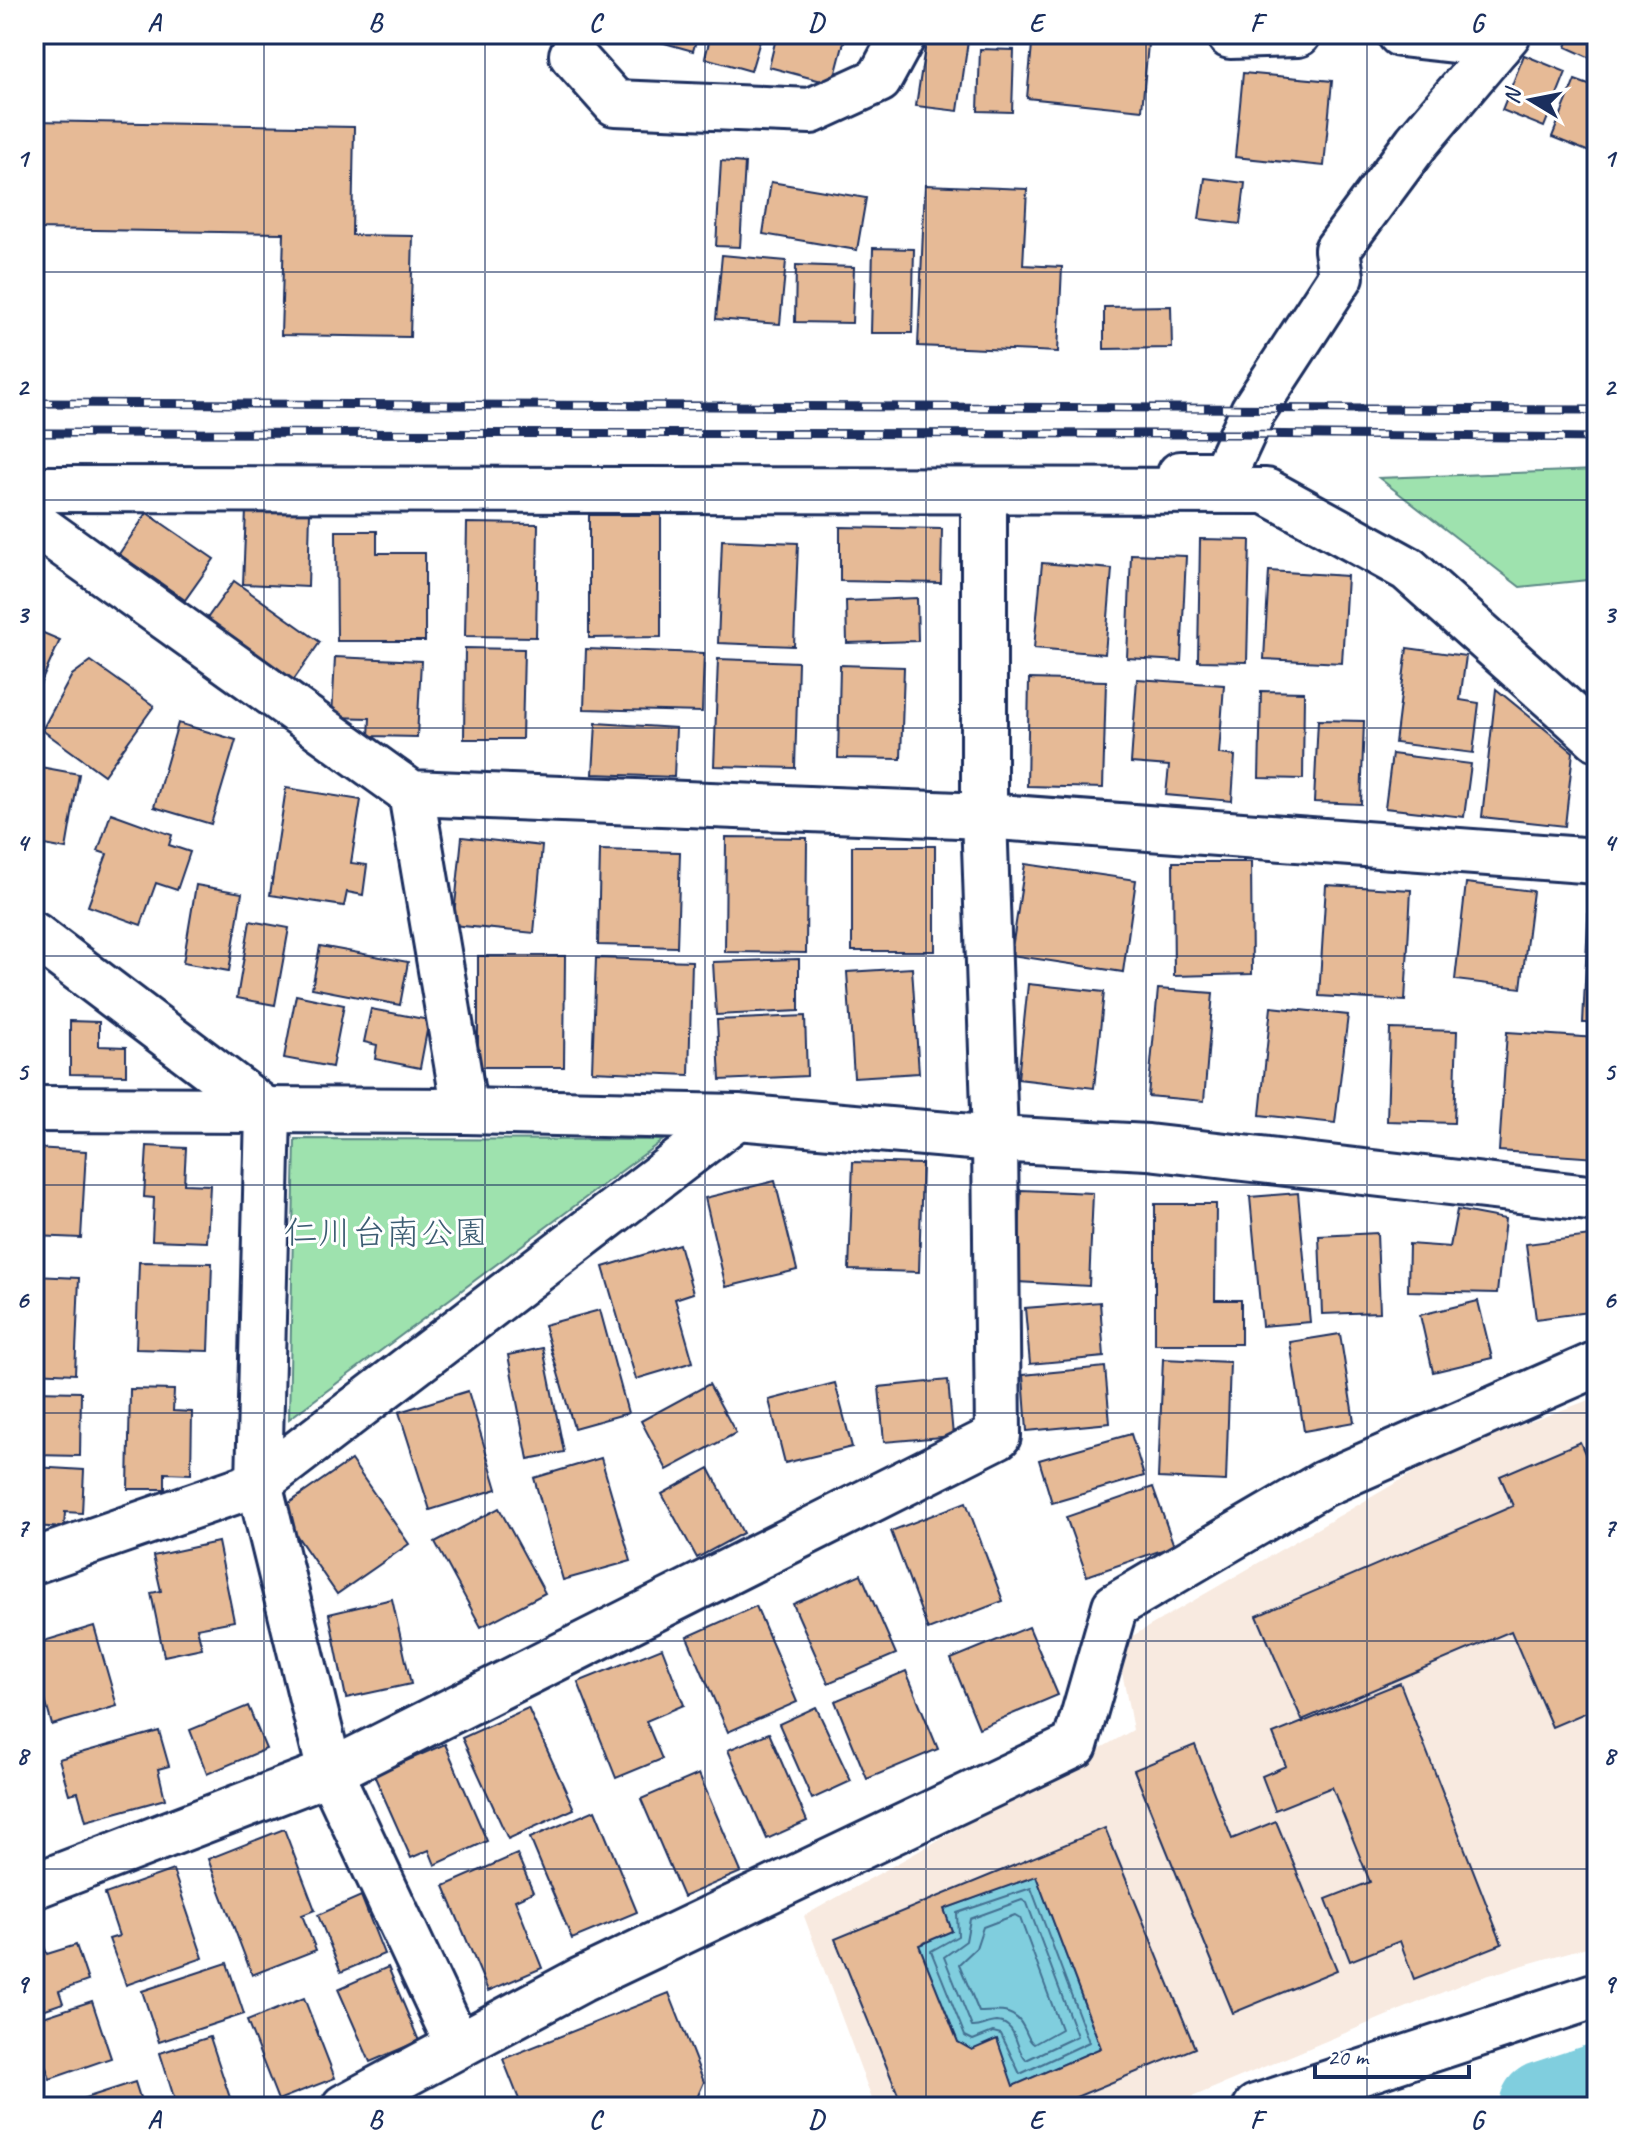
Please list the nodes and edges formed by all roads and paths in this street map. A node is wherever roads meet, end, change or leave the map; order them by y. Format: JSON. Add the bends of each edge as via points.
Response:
{"nodes":[{"id":1,"x":904,"y":34,"type":"edge"},
{"id":2,"x":1298,"y":34,"type":"edge"},
{"id":3,"x":1400,"y":34,"type":"edge"},
{"id":4,"x":1230,"y":36,"type":"dead end"},
{"id":5,"x":1504,"y":40,"type":"edge"},
{"id":6,"x":572,"y":55,"type":"dead end"},
{"id":7,"x":34,"y":489,"type":"edge"},
{"id":8,"x":984,"y":491,"type":"junction"},
{"id":9,"x":1178,"y":491,"type":"junction"},
{"id":10,"x":34,"y":523,"type":"edge"},
{"id":11,"x":1597,"y":738,"type":"edge"},
{"id":12,"x":411,"y":793,"type":"junction"},
{"id":13,"x":984,"y":816,"type":"junction"},
{"id":14,"x":1597,"y":861,"type":"edge"},
{"id":15,"x":34,"y":935,"type":"edge"},
{"id":16,"x":34,"y":1109,"type":"edge"},
{"id":17,"x":465,"y":1111,"type":"junction"},
{"id":18,"x":268,"y":1112,"type":"junction"},
{"id":19,"x":737,"y":1117,"type":"junction"},
{"id":20,"x":995,"y":1139,"type":"junction"},
{"id":21,"x":1597,"y":1199,"type":"edge"},
{"id":22,"x":1597,"y":1364,"type":"edge"},
{"id":23,"x":259,"y":1483,"type":"junction"},
{"id":24,"x":34,"y":1561,"type":"edge"},
{"id":25,"x":330,"y":1772,"type":"junction"},
{"id":26,"x":34,"y":1886,"type":"edge"},
{"id":27,"x":1597,"y":1995,"type":"edge"},
{"id":28,"x":458,"y":2045,"type":"junction"},
{"id":29,"x":344,"y":2107,"type":"edge"},
{"id":30,"x":1256,"y":2107,"type":"edge"}],
"edges":[{"from":1,"to":6,"type":"street","via":[[879,80],[811,111],[615,103]]},
{"from":2,"to":4,"type":"street"},
{"from":3,"to":5,"type":"street"},
{"from":5,"to":9,"type":"street","via":[[1417,142],[1337,250],[1341,276],[1253,411],[1224,474],[1180,472]]},
{"from":7,"to":8,"type":"street"},
{"from":8,"to":9,"type":"street"},
{"from":8,"to":13,"type":"street"},
{"from":9,"to":11,"type":"street","via":[[1266,491],[1408,569]]},
{"from":10,"to":12,"type":"street"},
{"from":12,"to":13,"type":"street"},
{"from":12,"to":17,"type":"street"},
{"from":13,"to":14,"type":"street"},
{"from":13,"to":20,"type":"street"},
{"from":15,"to":18,"type":"street"},
{"from":16,"to":18,"type":"street"},
{"from":17,"to":18,"type":"street"},
{"from":17,"to":19,"type":"street"},
{"from":18,"to":23,"type":"street"},
{"from":19,"to":20,"type":"street"},
{"from":19,"to":23,"type":"street"},
{"from":20,"to":21,"type":"street","via":[[1148,1147]]},
{"from":20,"to":25,"type":"street","via":[[998,1436]]},
{"from":22,"to":28,"type":"street","via":[[1323,1484],[1115,1606],[1075,1745],[581,1980]]},
{"from":23,"to":24,"type":"street"},
{"from":23,"to":25,"type":"street"},
{"from":25,"to":26,"type":"street"},
{"from":25,"to":28,"type":"street"},
{"from":27,"to":30,"type":"street"},
{"from":28,"to":29,"type":"street"}]}
